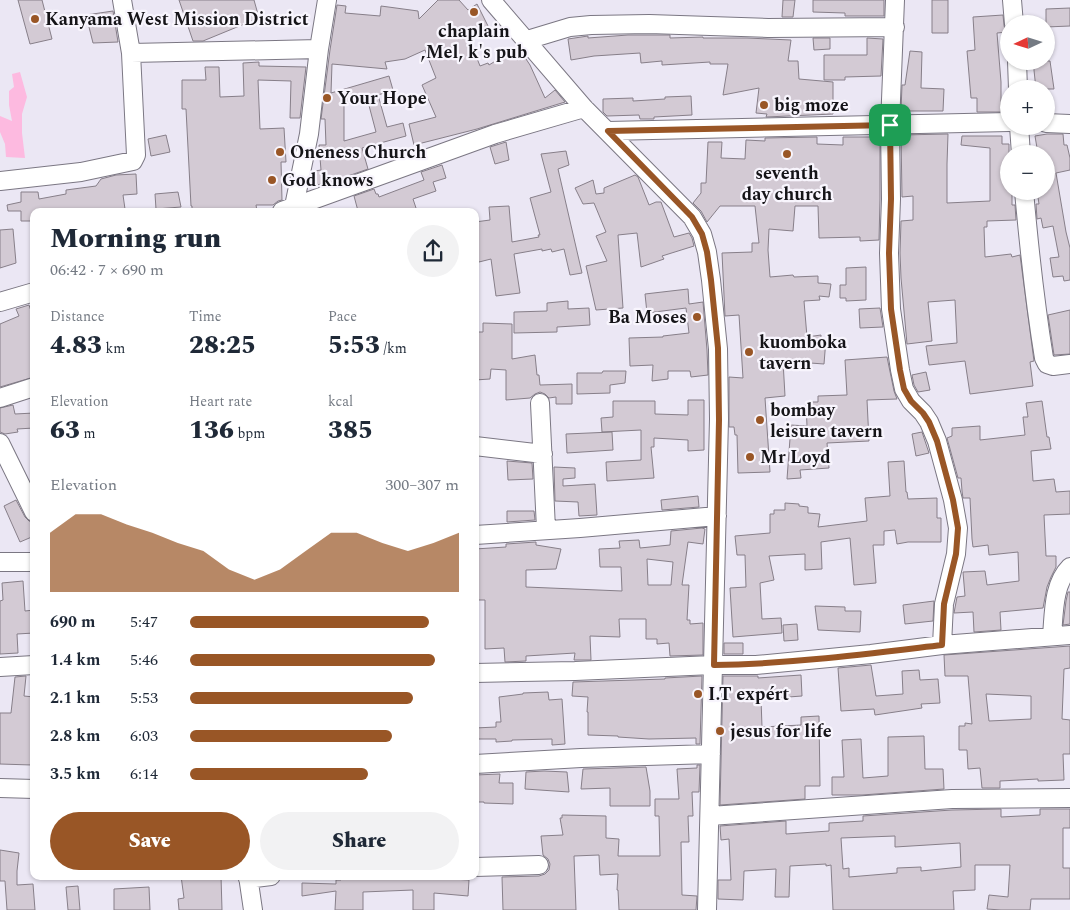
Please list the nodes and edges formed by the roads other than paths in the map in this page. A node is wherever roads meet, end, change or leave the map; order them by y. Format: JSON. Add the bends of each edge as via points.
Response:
{"nodes":[{"id":1,"x":122,"y":0,"type":"edge"},
{"id":2,"x":327,"y":0,"type":"edge"},
{"id":3,"x":491,"y":0,"type":"edge"},
{"id":4,"x":895,"y":0,"type":"edge"},
{"id":5,"x":1012,"y":0,"type":"edge"},
{"id":6,"x":1013,"y":15,"type":"edge"},
{"id":7,"x":894,"y":27,"type":"junction"},
{"id":8,"x":527,"y":40,"type":"junction"},
{"id":9,"x":319,"y":49,"type":"junction"},
{"id":10,"x":131,"y":53,"type":"junction"},
{"id":11,"x":584,"y":108,"type":"junction"},
{"id":12,"x":1000,"y":122,"type":"edge"},
{"id":13,"x":1055,"y":123,"type":"edge"},
{"id":14,"x":1070,"y":124,"type":"edge"},
{"id":15,"x":890,"y":125,"type":"junction"},
{"id":16,"x":608,"y":131,"type":"junction"},
{"id":17,"x":0,"y":181,"type":"edge"},
{"id":18,"x":1025,"y":200,"type":"edge"},
{"id":19,"x":290,"y":208,"type":"edge"},
{"id":20,"x":295,"y":208,"type":"edge"},
{"id":21,"x":30,"y":293,"type":"edge"},
{"id":22,"x":0,"y":302,"type":"edge"},
{"id":23,"x":1070,"y":364,"type":"edge"},
{"id":24,"x":30,"y":388,"type":"edge"},
{"id":25,"x":0,"y":398,"type":"edge"},
{"id":26,"x":540,"y":402,"type":"dead end"},
{"id":27,"x":0,"y":443,"type":"edge"},
{"id":28,"x":479,"y":446,"type":"edge"},
{"id":29,"x":543,"y":454,"type":"junction"},
{"id":30,"x":30,"y":504,"type":"edge"},
{"id":31,"x":717,"y":516,"type":"junction"},
{"id":32,"x":546,"y":529,"type":"junction"},
{"id":33,"x":479,"y":534,"type":"edge"},
{"id":34,"x":0,"y":562,"type":"edge"},
{"id":35,"x":30,"y":562,"type":"edge"},
{"id":36,"x":1070,"y":567,"type":"edge"},
{"id":37,"x":1070,"y":635,"type":"edge"},
{"id":38,"x":1052,"y":636,"type":"junction"},
{"id":39,"x":942,"y":645,"type":"junction"},
{"id":40,"x":30,"y":665,"type":"edge"},
{"id":41,"x":714,"y":665,"type":"junction"},
{"id":42,"x":0,"y":668,"type":"edge"},
{"id":43,"x":479,"y":673,"type":"edge"},
{"id":44,"x":711,"y":754,"type":"junction"},
{"id":45,"x":479,"y":764,"type":"edge"},
{"id":46,"x":0,"y":788,"type":"edge"},
{"id":47,"x":30,"y":789,"type":"edge"},
{"id":48,"x":1070,"y":798,"type":"edge"},
{"id":49,"x":710,"y":816,"type":"junction"},
{"id":50,"x":539,"y":865,"type":"dead end"},
{"id":51,"x":479,"y":867,"type":"edge"},
{"id":52,"x":248,"y":880,"type":"edge"},
{"id":53,"x":253,"y":910,"type":"edge"},
{"id":54,"x":707,"y":910,"type":"edge"}],
"edges":[{"from":1,"to":10,"type":"street"},
{"from":2,"to":9,"type":"street"},
{"from":3,"to":8,"type":"street"},
{"from":4,"to":7,"type":"street"},
{"from":5,"to":6,"type":"street"},
{"from":7,"to":8,"type":"street","via":[[591,25],[570,27]]},
{"from":7,"to":15,"type":"street"},
{"from":8,"to":11,"type":"street"},
{"from":9,"to":10,"type":"street"},
{"from":9,"to":19,"type":"street","via":[[309,134]]},
{"from":10,"to":17,"type":"street","via":[[136,155],[133,162],[81,172]]},
{"from":11,"to":16,"type":"street"},
{"from":11,"to":20,"type":"street","via":[[495,134]]},
{"from":12,"to":15,"type":"street"},
{"from":13,"to":14,"type":"street"},
{"from":15,"to":16,"type":"street"},
{"from":15,"to":39,"type":"street","via":[[891,309],[900,370],[904,389],[929,422],[937,441],[958,528],[956,554],[944,604]]},
{"from":16,"to":31,"type":"street","via":[[692,217],[702,234],[711,280],[718,348]]},
{"from":18,"to":23,"type":"street","via":[[1044,358],[1052,366]]},
{"from":21,"to":22,"type":"street"},
{"from":24,"to":25,"type":"street"},
{"from":26,"to":29,"type":"street"},
{"from":27,"to":30,"type":"street"},
{"from":28,"to":29,"type":"street"},
{"from":29,"to":32,"type":"street"},
{"from":31,"to":32,"type":"street"},
{"from":31,"to":41,"type":"street"},
{"from":32,"to":33,"type":"street"},
{"from":34,"to":35,"type":"street"},
{"from":36,"to":38,"type":"street","via":[[1058,586]]},
{"from":37,"to":38,"type":"street"},
{"from":38,"to":39,"type":"street"},
{"from":39,"to":41,"type":"street","via":[[794,662]]},
{"from":40,"to":42,"type":"street"},
{"from":41,"to":43,"type":"street"},
{"from":41,"to":44,"type":"street"},
{"from":44,"to":45,"type":"street"},
{"from":44,"to":49,"type":"street"},
{"from":46,"to":47,"type":"street"},
{"from":48,"to":49,"type":"street","via":[[952,799]]},
{"from":49,"to":54,"type":"street"},
{"from":50,"to":51,"type":"street"},
{"from":52,"to":53,"type":"street"}]}
